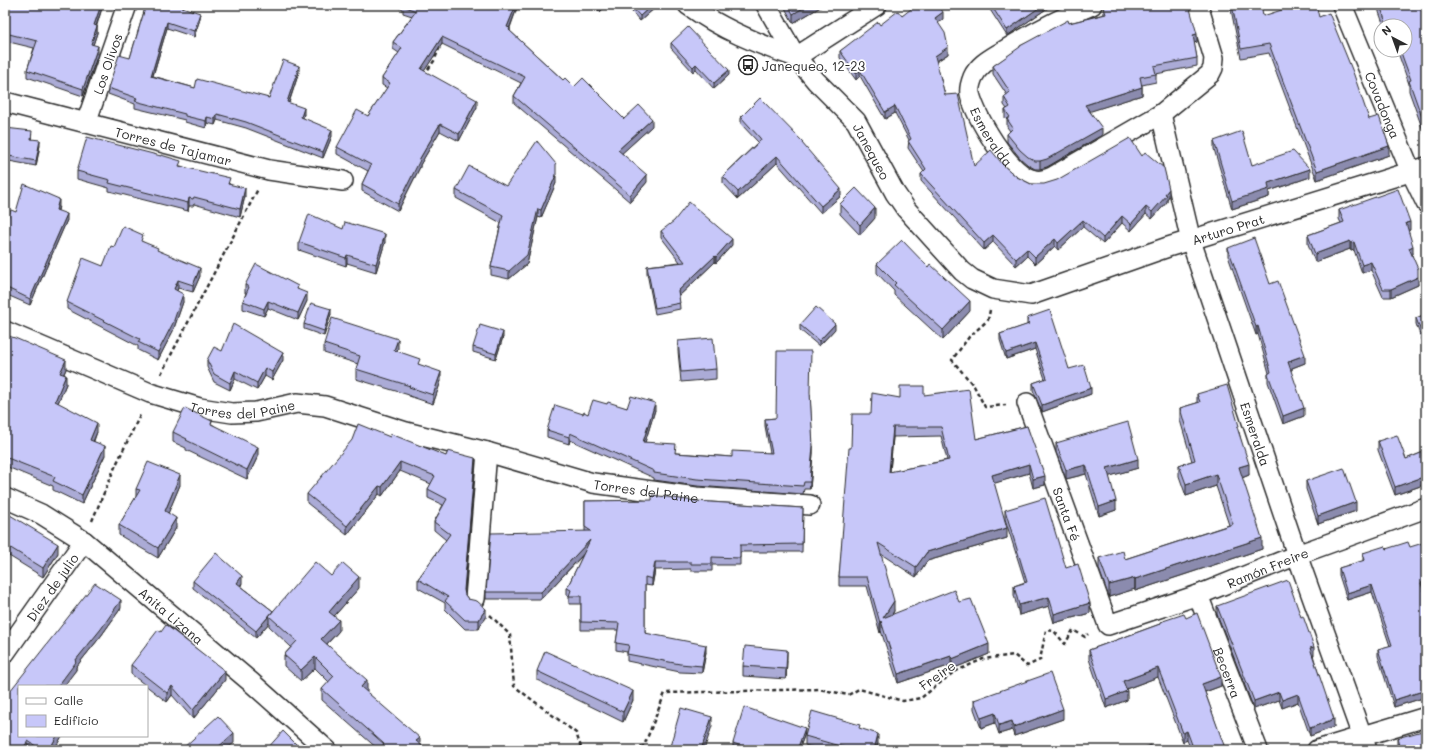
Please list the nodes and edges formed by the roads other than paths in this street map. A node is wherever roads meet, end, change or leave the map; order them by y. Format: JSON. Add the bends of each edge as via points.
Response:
{"nodes":[{"id":1,"x":128,"y":5,"type":"edge"},
{"id":2,"x":766,"y":5,"type":"edge"},
{"id":3,"x":877,"y":5,"type":"edge"},
{"id":4,"x":1092,"y":5,"type":"edge"},
{"id":5,"x":1198,"y":5,"type":"edge"},
{"id":6,"x":1342,"y":5,"type":"edge"},
{"id":7,"x":701,"y":8,"type":"edge"},
{"id":8,"x":796,"y":57,"type":"junction"},
{"id":9,"x":5,"y":102,"type":"edge"},
{"id":10,"x":1161,"y":114,"type":"junction"},
{"id":11,"x":86,"y":123,"type":"junction"},
{"id":12,"x":1418,"y":169,"type":"edge"},
{"id":13,"x":343,"y":181,"type":"dead end"},
{"id":14,"x":1426,"y":203,"type":"edge"},
{"id":15,"x":1191,"y":240,"type":"junction"},
{"id":16,"x":1031,"y":295,"type":"joint"},
{"id":17,"x":5,"y":331,"type":"edge"},
{"id":18,"x":1027,"y":403,"type":"road end"},
{"id":19,"x":487,"y":452,"type":"junction"},
{"id":20,"x":5,"y":498,"type":"edge"},
{"id":21,"x":810,"y":505,"type":"dead end"},
{"id":22,"x":1426,"y":508,"type":"edge"},
{"id":23,"x":84,"y":541,"type":"junction"},
{"id":24,"x":1297,"y":555,"type":"junction"},
{"id":25,"x":1198,"y":595,"type":"junction"},
{"id":26,"x":475,"y":599,"type":"edge"},
{"id":27,"x":1108,"y":624,"type":"joint"},
{"id":28,"x":5,"y":653,"type":"edge"},
{"id":29,"x":1426,"y":717,"type":"edge"},
{"id":30,"x":1365,"y":743,"type":"edge"},
{"id":31,"x":327,"y":750,"type":"edge"},
{"id":32,"x":1258,"y":750,"type":"edge"},
{"id":33,"x":1317,"y":750,"type":"edge"}],
"edges":[{"from":1,"to":11,"type":"street","name":"Los Olivos"},
{"from":2,"to":8,"type":"street","name":"Janequeo"},
{"from":3,"to":8,"type":"street"},
{"from":4,"to":10,"type":"street","name":"Esmeralda","via":[[1025,37],[977,70],[970,93],[990,136],[1024,176],[1046,180]]},
{"from":5,"to":10,"type":"street","name":"Esmeralda","via":[[1212,49],[1213,68],[1205,79]]},
{"from":6,"to":12,"type":"street","name":"Covadonga"},
{"from":7,"to":8,"type":"street","via":[[744,38]]},
{"from":8,"to":16,"type":"street","name":"Janequeo","via":[[856,121],[906,209],[962,271],[993,290]]},
{"from":9,"to":11,"type":"street","name":"Torres de Tajamar"},
{"from":10,"to":15,"type":"street","name":"Esmeralda"},
{"from":11,"to":13,"type":"street","name":"Torres de Tajamar","via":[[269,170]]},
{"from":12,"to":14,"type":"street","name":"Covadonga"},
{"from":12,"to":15,"type":"street","name":"Arturo Prat"},
{"from":15,"to":16,"type":"street","name":"Arturo Prat"},
{"from":15,"to":24,"type":"street","name":"Esmeralda"},
{"from":17,"to":19,"type":"street","name":"Torres del Paine","via":[[150,393],[200,408],[232,413],[256,412],[297,403],[325,406],[406,432]]},
{"from":18,"to":27,"type":"street","name":"Santa Fé"},
{"from":19,"to":21,"type":"street","name":"Torres del Paine","via":[[593,483],[696,497]]},
{"from":19,"to":26,"type":"street"},
{"from":20,"to":23,"type":"street","name":"Anita Lizana","via":[[41,514]]},
{"from":22,"to":24,"type":"street","name":"Ramón Freire"},
{"from":23,"to":28,"type":"street","name":"Diez de julio"},
{"from":23,"to":31,"type":"street","name":"Anita Lizana"},
{"from":24,"to":25,"type":"street","name":"Ramón Freire"},
{"from":24,"to":30,"type":"street","name":"Esmeralda"},
{"from":25,"to":27,"type":"street","name":"Ramón Freire"},
{"from":25,"to":32,"type":"street","name":"Becerra"},
{"from":29,"to":30,"type":"street"},
{"from":30,"to":33,"type":"street"}]}
